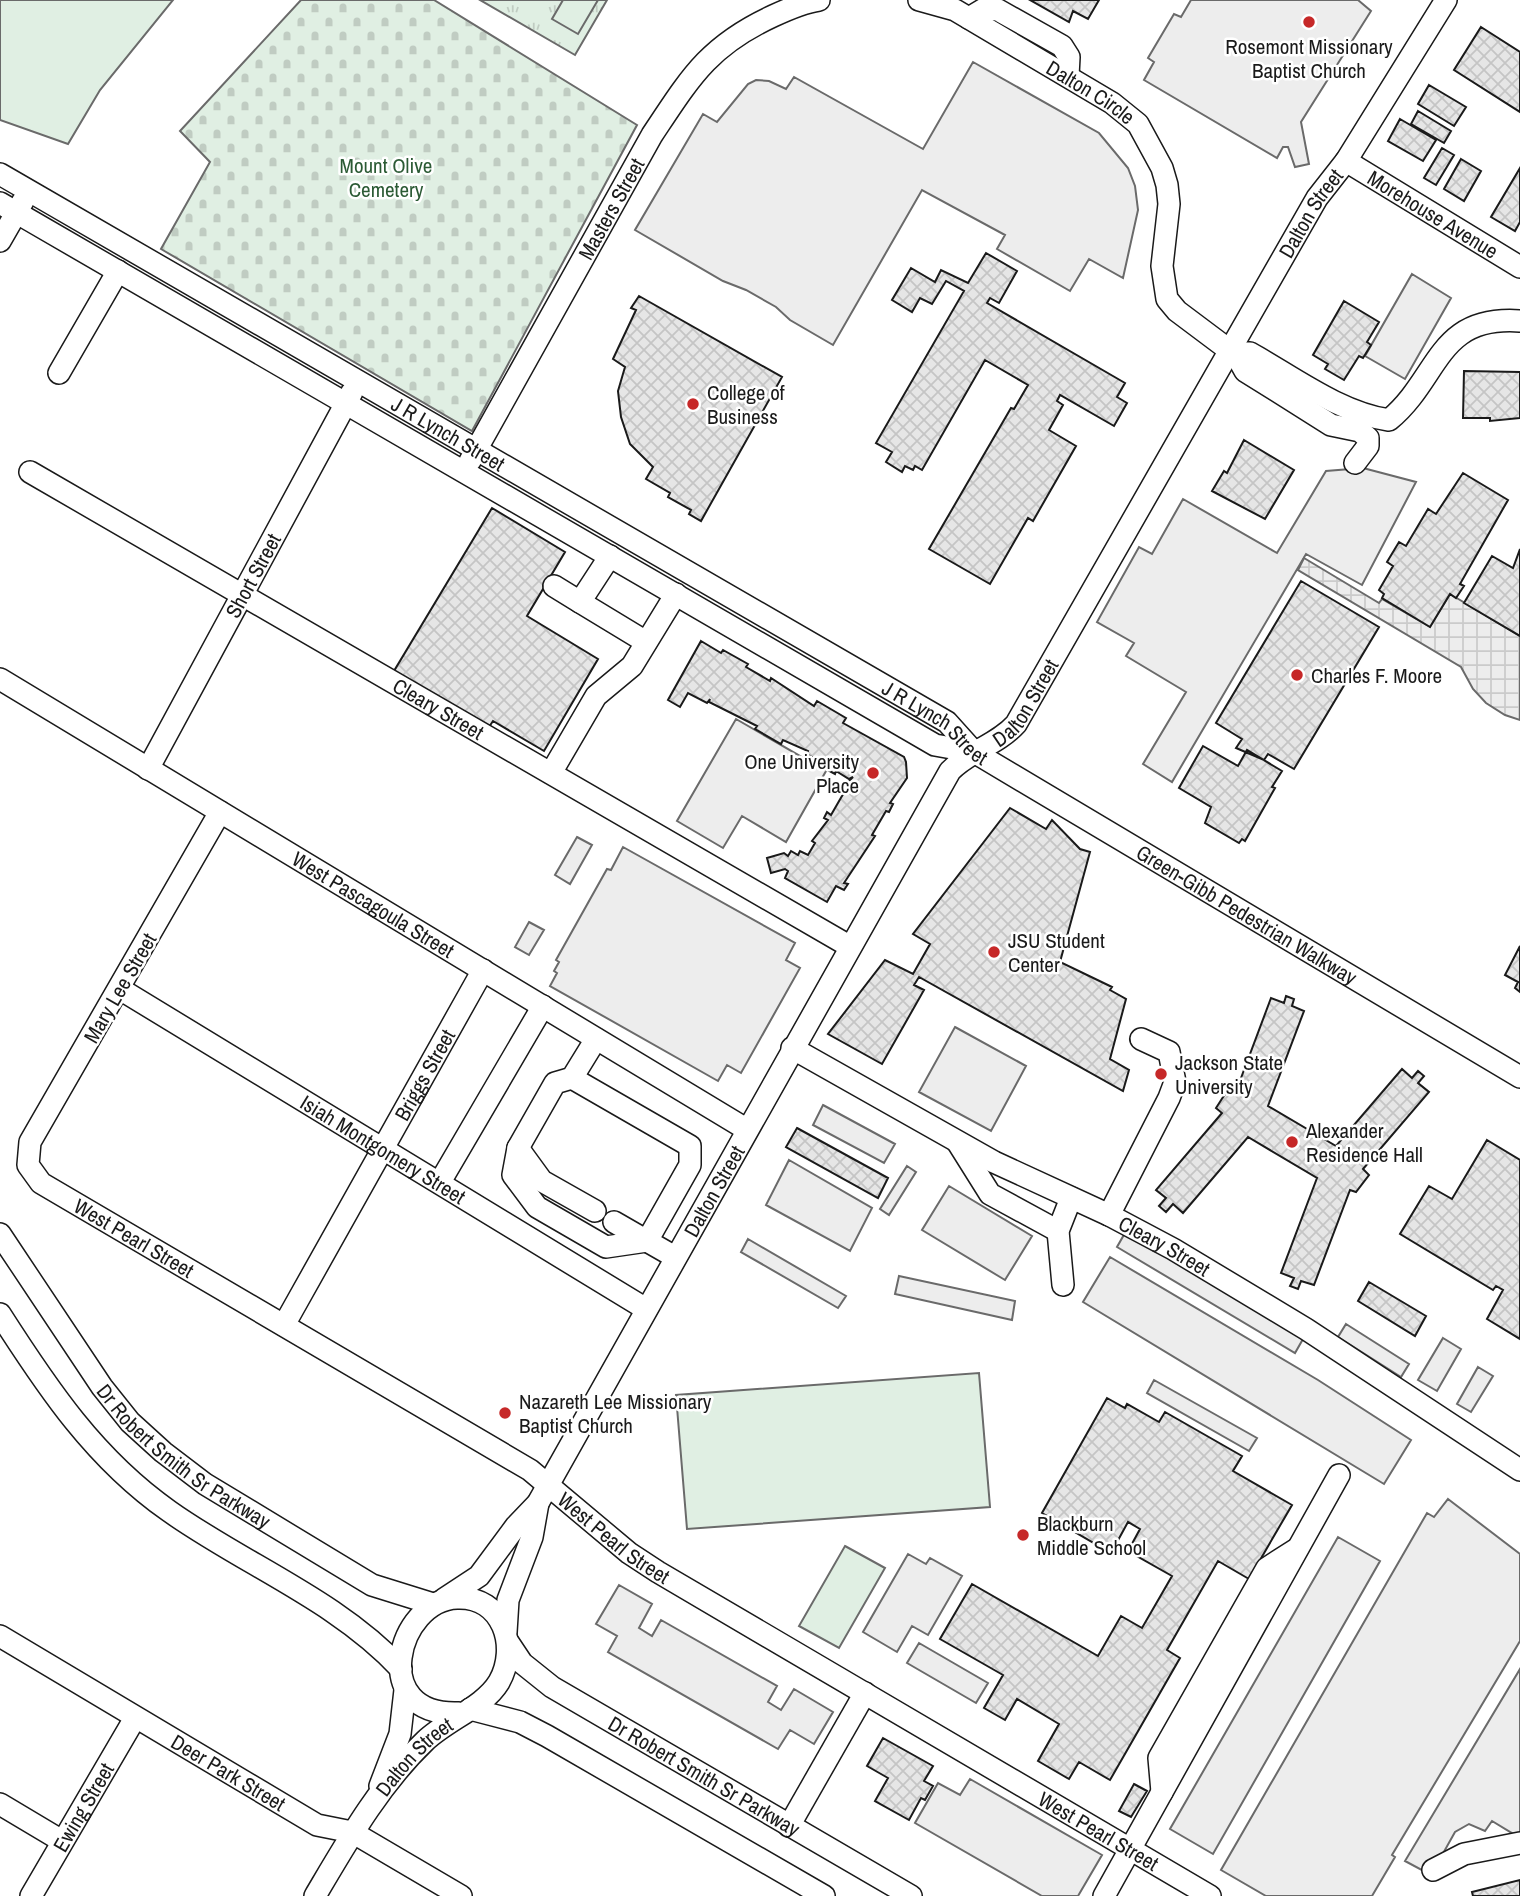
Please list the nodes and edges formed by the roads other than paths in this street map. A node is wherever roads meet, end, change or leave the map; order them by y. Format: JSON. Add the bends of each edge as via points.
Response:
{"nodes":[{"id":1,"x":813,"y":0,"type":"edge"},
{"id":2,"x":819,"y":0,"type":"edge"},
{"id":3,"x":919,"y":0,"type":"edge"},
{"id":4,"x":1446,"y":0,"type":"edge"},
{"id":5,"x":1346,"y":161,"type":"junction"},
{"id":6,"x":0,"y":174,"type":"edge"},
{"id":7,"x":29,"y":190,"type":"junction"},
{"id":8,"x":8,"y":208,"type":"edge"},
{"id":9,"x":0,"y":241,"type":"edge"},
{"id":10,"x":1520,"y":267,"type":"edge"},
{"id":11,"x":118,"y":271,"type":"junction"},
{"id":12,"x":1520,"y":321,"type":"edge"},
{"id":13,"x":1232,"y":351,"type":"junction"},
{"id":14,"x":59,"y":373,"type":"dead end"},
{"id":15,"x":359,"y":382,"type":"junction"},
{"id":16,"x":346,"y":404,"type":"junction"},
{"id":17,"x":476,"y":449,"type":"junction"},
{"id":18,"x":1355,"y":463,"type":"dead end"},
{"id":19,"x":464,"y":471,"type":"junction"},
{"id":20,"x":30,"y":472,"type":"dead end"},
{"id":21,"x":610,"y":556,"type":"junction"},
{"id":22,"x":554,"y":586,"type":"dead end"},
{"id":23,"x":676,"y":594,"type":"junction"},
{"id":24,"x":243,"y":595,"type":"junction"},
{"id":25,"x":580,"y":602,"type":"junction"},
{"id":26,"x":646,"y":642,"type":"junction"},
{"id":27,"x":0,"y":680,"type":"edge"},
{"id":28,"x":974,"y":752,"type":"junction"},
{"id":29,"x":148,"y":769,"type":"junction"},
{"id":30,"x":551,"y":773,"type":"junction"},
{"id":31,"x":220,"y":812,"type":"junction"},
{"id":32,"x":849,"y":946,"type":"junction"},
{"id":33,"x":483,"y":970,"type":"junction"},
{"id":34,"x":120,"y":989,"type":"junction"},
{"id":35,"x":543,"y":1006,"type":"junction"},
{"id":36,"x":596,"y":1039,"type":"junction"},
{"id":37,"x":1141,"y":1040,"type":"dead end"},
{"id":38,"x":792,"y":1048,"type":"junction"},
{"id":39,"x":1520,"y":1077,"type":"edge"},
{"id":40,"x":572,"y":1078,"type":"junction"},
{"id":41,"x":746,"y":1129,"type":"junction"},
{"id":42,"x":957,"y":1141,"type":"junction"},
{"id":43,"x":384,"y":1147,"type":"junction"},
{"id":44,"x":518,"y":1148,"type":"junction"},
{"id":45,"x":28,"y":1165,"type":"joint"},
{"id":46,"x":690,"y":1165,"type":"junction"},
{"id":47,"x":718,"y":1181,"type":"junction"},
{"id":48,"x":440,"y":1182,"type":"junction"},
{"id":49,"x":1071,"y":1198,"type":"junction"},
{"id":50,"x":595,"y":1212,"type":"dead end"},
{"id":51,"x":1109,"y":1215,"type":"junction"},
{"id":52,"x":614,"y":1223,"type":"dead end"},
{"id":53,"x":1058,"y":1231,"type":"junction"},
{"id":54,"x":0,"y":1234,"type":"edge"},
{"id":55,"x":646,"y":1241,"type":"junction"},
{"id":56,"x":675,"y":1258,"type":"junction"},
{"id":57,"x":1063,"y":1285,"type":"dead end"},
{"id":58,"x":646,"y":1309,"type":"junction"},
{"id":59,"x":0,"y":1314,"type":"edge"},
{"id":60,"x":284,"y":1325,"type":"junction"},
{"id":61,"x":1520,"y":1470,"type":"edge"},
{"id":62,"x":1339,"y":1475,"type":"dead end"},
{"id":63,"x":543,"y":1494,"type":"junction"},
{"id":64,"x":438,"y":1601,"type":"junction"},
{"id":65,"x":0,"y":1636,"type":"edge"},
{"id":66,"x":507,"y":1637,"type":"junction"},
{"id":67,"x":403,"y":1679,"type":"junction"},
{"id":68,"x":865,"y":1693,"type":"junction"},
{"id":69,"x":465,"y":1711,"type":"junction"},
{"id":70,"x":135,"y":1718,"type":"junction"},
{"id":71,"x":0,"y":1804,"type":"edge"},
{"id":72,"x":372,"y":1804,"type":"junction"},
{"id":73,"x":789,"y":1825,"type":"junction"},
{"id":74,"x":352,"y":1832,"type":"junction"},
{"id":75,"x":62,"y":1842,"type":"junction"},
{"id":76,"x":1520,"y":1843,"type":"edge"},
{"id":77,"x":1131,"y":1849,"type":"junction"},
{"id":78,"x":1433,"y":1870,"type":"dead end"},
{"id":79,"x":1199,"y":1893,"type":"edge"},
{"id":80,"x":32,"y":1896,"type":"edge"},
{"id":81,"x":315,"y":1896,"type":"edge"},
{"id":82,"x":461,"y":1896,"type":"edge"},
{"id":83,"x":824,"y":1896,"type":"edge"},
{"id":84,"x":911,"y":1896,"type":"edge"},
{"id":85,"x":1104,"y":1896,"type":"edge"}],
"edges":[{"from":1,"to":2,"type":"street"},
{"from":1,"to":17,"type":"street","name":"Masters Street","via":[[752,26],[715,50],[687,84],[652,135]]},
{"from":3,"to":13,"type":"street","name":"Dalton Circle","via":[[955,10],[1121,109],[1138,124],[1162,168],[1169,204],[1162,266],[1167,299]]},
{"from":4,"to":5,"type":"street","name":"Dalton Street"},
{"from":5,"to":10,"type":"street","name":"Morehouse Avenue"},
{"from":5,"to":13,"type":"street","name":"Dalton Street","via":[[1317,198]]},
{"from":6,"to":7,"type":"street","name":"J R Lynch Street"},
{"from":7,"to":8,"type":"street"},
{"from":7,"to":15,"type":"street","name":"J R Lynch Street"},
{"from":8,"to":9,"type":"street"},
{"from":8,"to":11,"type":"street","name":"J R Lynch Street"},
{"from":11,"to":14,"type":"street"},
{"from":11,"to":16,"type":"street","name":"J R Lynch Street"},
{"from":12,"to":13,"type":"street","via":[[1476,324],[1457,335],[1444,346],[1404,408],[1389,420],[1370,418],[1250,353]]},
{"from":13,"to":18,"type":"street","via":[[1241,369],[1331,425],[1368,438],[1368,446]]},
{"from":13,"to":28,"type":"street","name":"Dalton Street","via":[[1016,724],[1005,737]]},
{"from":15,"to":16,"type":"street","name":"Short Street"},
{"from":15,"to":17,"type":"street","name":"J R Lynch Street"},
{"from":16,"to":19,"type":"street","name":"J R Lynch Street"},
{"from":16,"to":24,"type":"street","name":"Short Street"},
{"from":17,"to":19,"type":"street","name":"Masters Street"},
{"from":17,"to":28,"type":"street","name":"J R Lynch Street","via":[[947,722]]},
{"from":19,"to":21,"type":"street","name":"J R Lynch Street"},
{"from":20,"to":24,"type":"street","name":"Cleary Street"},
{"from":21,"to":23,"type":"street","name":"J R Lynch Street"},
{"from":21,"to":25,"type":"street"},
{"from":22,"to":25,"type":"street"},
{"from":23,"to":26,"type":"street"},
{"from":23,"to":28,"type":"street","name":"J R Lynch Street","via":[[935,744]]},
{"from":24,"to":29,"type":"street","name":"Short Street"},
{"from":24,"to":30,"type":"street","name":"Cleary Street"},
{"from":25,"to":26,"type":"street"},
{"from":26,"to":30,"type":"street","via":[[632,666],[596,696]]},
{"from":27,"to":29,"type":"street","name":"West Pascagoula Street"},
{"from":28,"to":32,"type":"street","name":"Dalton Street","via":[[950,771]]},
{"from":28,"to":39,"type":"street","name":"Green-Gibb Pedestrian Walkway"},
{"from":29,"to":31,"type":"street","name":"West Pascagoula Street"},
{"from":30,"to":32,"type":"street","name":"Cleary Street"},
{"from":31,"to":33,"type":"street","name":"West Pascagoula Street"},
{"from":31,"to":34,"type":"street","name":"Mary Lee Street"},
{"from":32,"to":38,"type":"street","name":"Dalton Street"},
{"from":33,"to":35,"type":"street","name":"West Pascagoula Street"},
{"from":33,"to":43,"type":"street","name":"Briggs Street"},
{"from":34,"to":43,"type":"street","name":"Isiah Montgomery Street"},
{"from":34,"to":45,"type":"street","name":"Mary Lee Street","via":[[30,1142]]},
{"from":35,"to":36,"type":"street","name":"West Pascagoula Street"},
{"from":35,"to":48,"type":"street"},
{"from":36,"to":40,"type":"street"},
{"from":36,"to":41,"type":"street","name":"West Pascagoula Street"},
{"from":37,"to":51,"type":"street","via":[[1169,1052],[1175,1082]]},
{"from":38,"to":41,"type":"street","name":"Dalton Street"},
{"from":38,"to":42,"type":"street","name":"Cleary Street"},
{"from":40,"to":44,"type":"street","via":[[555,1083]]},
{"from":40,"to":46,"type":"street","via":[[690,1146]]},
{"from":41,"to":47,"type":"street","name":"Dalton Street"},
{"from":42,"to":49,"type":"street","name":"Cleary Street"},
{"from":42,"to":53,"type":"street","via":[[990,1194]]},
{"from":43,"to":48,"type":"street","name":"Isiah Montgomery Street"},
{"from":43,"to":60,"type":"street","name":"Briggs Street"},
{"from":44,"to":50,"type":"street","via":[[541,1181]]},
{"from":44,"to":55,"type":"street","via":[[513,1175],[537,1207],[606,1247]]},
{"from":45,"to":60,"type":"street","name":"West Pearl Street","via":[[41,1183]]},
{"from":46,"to":47,"type":"street"},
{"from":46,"to":55,"type":"street"},
{"from":47,"to":56,"type":"street","name":"Dalton Street"},
{"from":48,"to":58,"type":"street","name":"Isiah Montgomery Street"},
{"from":49,"to":51,"type":"street","name":"Cleary Street"},
{"from":49,"to":53,"type":"street"},
{"from":51,"to":61,"type":"street","name":"Cleary Street","via":[[1306,1329]]},
{"from":52,"to":55,"type":"street"},
{"from":53,"to":57,"type":"street"},
{"from":54,"to":64,"type":"street","name":"Dr Robert Smith Sr Parkway","via":[[102,1387],[130,1422],[163,1452],[205,1484],[372,1585]]},
{"from":55,"to":56,"type":"street"},
{"from":56,"to":58,"type":"street","name":"Dalton Street"},
{"from":58,"to":63,"type":"street","name":"Dalton Street"},
{"from":59,"to":67,"type":"street","name":"Dr Robert Smith Sr Parkway","via":[[84,1436],[131,1482],[214,1541],[358,1628]]},
{"from":60,"to":63,"type":"street","name":"West Pearl Street","via":[[530,1470]]},
{"from":62,"to":77,"type":"street"},
{"from":63,"to":64,"type":"street","name":"Dalton Street","via":[[479,1576]]},
{"from":63,"to":66,"type":"street","name":"Dalton Street","via":[[508,1600]]},
{"from":63,"to":68,"type":"street","name":"West Pearl Street","via":[[629,1553]]},
{"from":64,"to":66,"type":"street","via":[[471,1598],[485,1604],[497,1615]]},
{"from":64,"to":67,"type":"street","via":[[405,1641]]},
{"from":65,"to":70,"type":"street","name":"Deer Park Street"},
{"from":66,"to":69,"type":"street","via":[[499,1682]]},
{"from":66,"to":73,"type":"street","name":"Dr Robert Smith Sr Parkway","via":[[523,1663],[552,1687]]},
{"from":67,"to":69,"type":"street","via":[[412,1700],[427,1710],[439,1714]]},
{"from":67,"to":72,"type":"street","name":"Dalton Street","via":[[400,1734]]},
{"from":68,"to":73,"type":"street"},
{"from":68,"to":77,"type":"street","name":"West Pearl Street"},
{"from":69,"to":72,"type":"street","name":"Dalton Street","via":[[418,1748]]},
{"from":69,"to":83,"type":"street","name":"Dr Robert Smith Sr Parkway","via":[[520,1722]]},
{"from":70,"to":74,"type":"street","name":"Deer Park Street","via":[[317,1825]]},
{"from":70,"to":75,"type":"street","name":"Ewing Street"},
{"from":71,"to":75,"type":"street"},
{"from":72,"to":74,"type":"street","name":"Dalton Street"},
{"from":73,"to":84,"type":"street","name":"Dr Robert Smith Sr Parkway"},
{"from":74,"to":81,"type":"street","name":"Dalton Street"},
{"from":74,"to":82,"type":"street","name":"Deer Park Street"},
{"from":75,"to":80,"type":"street","name":"Ewing Street"},
{"from":76,"to":78,"type":"street","via":[[1464,1854]]},
{"from":77,"to":79,"type":"street","name":"West Pearl Street"},
{"from":77,"to":85,"type":"street"}]}
